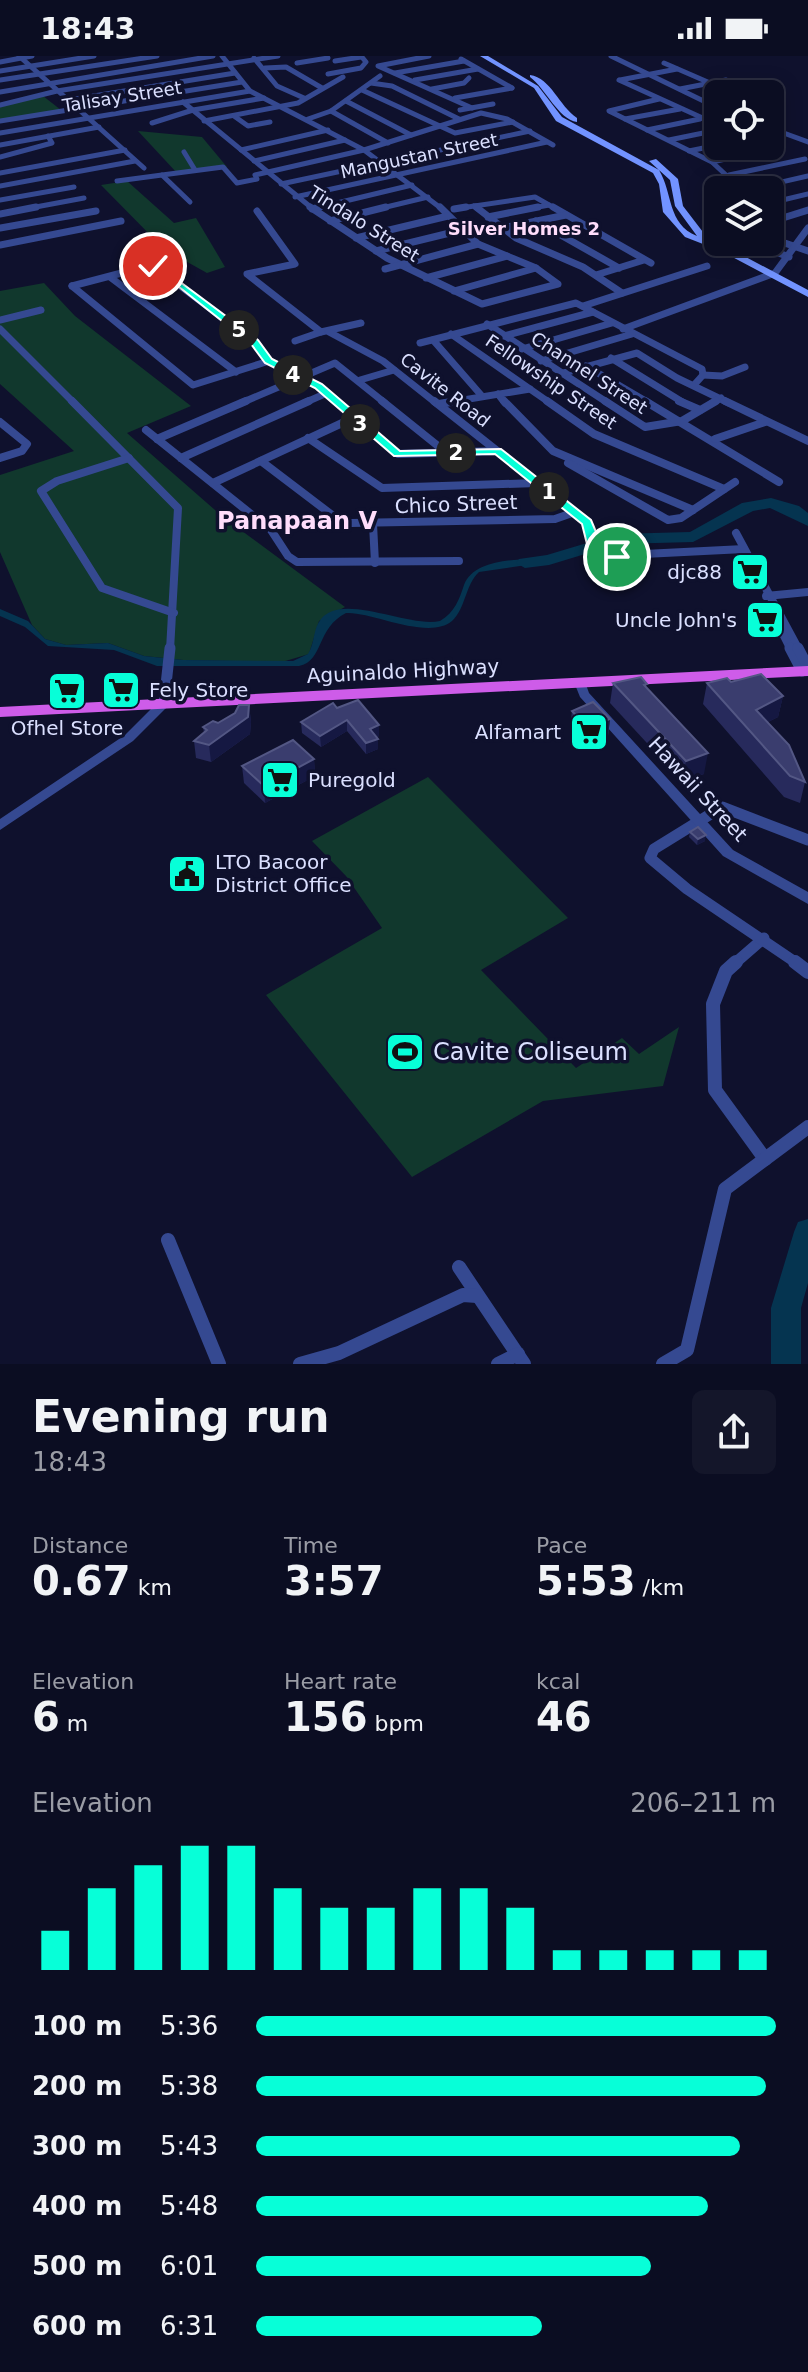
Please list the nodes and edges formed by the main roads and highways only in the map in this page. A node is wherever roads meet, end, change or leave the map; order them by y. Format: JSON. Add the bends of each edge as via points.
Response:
{"nodes":[{"id":1,"x":483,"y":56,"type":"edge"},
{"id":2,"x":497,"y":56,"type":"edge"},
{"id":3,"x":704,"y":236,"type":"edge"},
{"id":4,"x":751,"y":256,"type":"edge"},
{"id":5,"x":772,"y":274,"type":"junction"},
{"id":6,"x":808,"y":286,"type":"edge"},
{"id":7,"x":808,"y":294,"type":"edge"},
{"id":8,"x":806,"y":670,"type":"edge"},
{"id":9,"x":0,"y":712,"type":"edge"}],
"edges":[{"from":1,"to":5,"type":"main road","via":[[536,87],[559,119],[656,172],[667,212],[688,235]]},
{"from":2,"to":3,"type":"main road","via":[[547,85],[570,118],[668,171],[677,184],[678,202]]},
{"from":4,"to":5,"type":"main road"},
{"from":5,"to":6,"type":"main road"},
{"from":5,"to":7,"type":"main road"},
{"from":8,"to":9,"type":"highway","name":"Aguinaldo Highway"}]}
